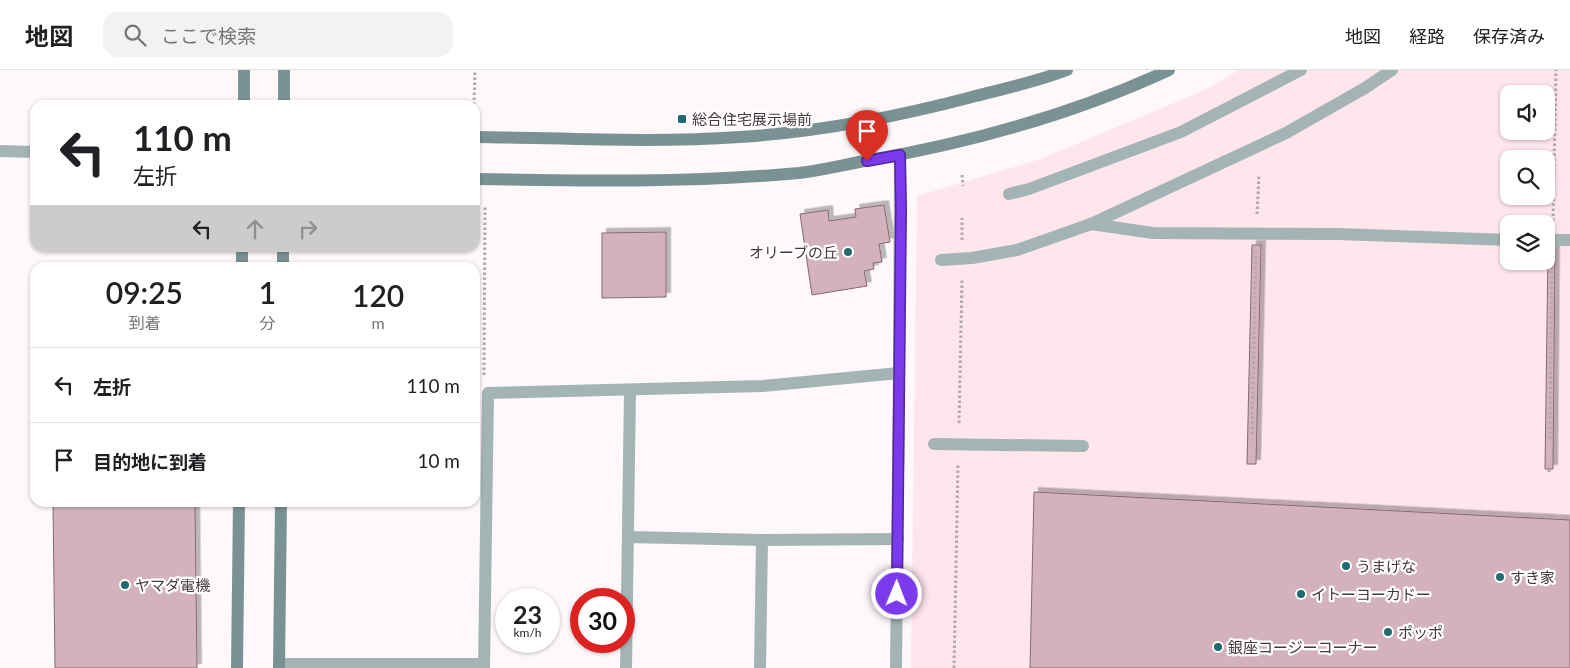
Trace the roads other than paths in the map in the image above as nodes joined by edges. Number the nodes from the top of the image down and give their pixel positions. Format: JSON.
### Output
{"nodes":[{"id":1,"x":244,"y":70,"type":"edge"},
{"id":2,"x":284,"y":70,"type":"edge"},
{"id":3,"x":1067,"y":70,"type":"edge"},
{"id":4,"x":1169,"y":70,"type":"edge"},
{"id":5,"x":1301,"y":70,"type":"edge"},
{"id":6,"x":1392,"y":70,"type":"edge"},
{"id":7,"x":244,"y":100,"type":"edge"},
{"id":8,"x":284,"y":100,"type":"edge"},
{"id":9,"x":480,"y":137,"type":"edge"},
{"id":10,"x":0,"y":151,"type":"edge"},
{"id":11,"x":30,"y":152,"type":"edge"},
{"id":12,"x":900,"y":155,"type":"junction"},
{"id":13,"x":480,"y":179,"type":"edge"},
{"id":14,"x":1009,"y":194,"type":"dead end"},
{"id":15,"x":1092,"y":224,"type":"junction"},
{"id":16,"x":1500,"y":240,"type":"edge"},
{"id":17,"x":1555,"y":240,"type":"edge"},
{"id":18,"x":1570,"y":240,"type":"edge"},
{"id":19,"x":941,"y":260,"type":"dead end"},
{"id":20,"x":899,"y":373,"type":"junction"},
{"id":21,"x":630,"y":390,"type":"junction"},
{"id":22,"x":934,"y":444,"type":"dead end"},
{"id":23,"x":1083,"y":446,"type":"dead end"},
{"id":24,"x":239,"y":507,"type":"edge"},
{"id":25,"x":281,"y":507,"type":"edge"},
{"id":26,"x":628,"y":537,"type":"junction"},
{"id":27,"x":898,"y":539,"type":"junction"},
{"id":28,"x":762,"y":540,"type":"junction"},
{"id":29,"x":279,"y":666,"type":"edge"},
{"id":30,"x":484,"y":666,"type":"edge"},
{"id":31,"x":237,"y":668,"type":"edge"},
{"id":32,"x":626,"y":668,"type":"edge"},
{"id":33,"x":760,"y":668,"type":"edge"},
{"id":34,"x":896,"y":668,"type":"edge"}],
"edges":[{"from":1,"to":7,"type":"street"},
{"from":2,"to":8,"type":"street"},
{"from":3,"to":9,"type":"street"},
{"from":4,"to":12,"type":"street"},
{"from":5,"to":14,"type":"street"},
{"from":6,"to":15,"type":"street"},
{"from":10,"to":11,"type":"street"},
{"from":12,"to":13,"type":"street"},
{"from":12,"to":20,"type":"street"},
{"from":15,"to":16,"type":"street"},
{"from":15,"to":19,"type":"street"},
{"from":17,"to":18,"type":"street"},
{"from":20,"to":21,"type":"street"},
{"from":20,"to":27,"type":"street"},
{"from":21,"to":26,"type":"street"},
{"from":21,"to":30,"type":"street"},
{"from":22,"to":23,"type":"street"},
{"from":24,"to":31,"type":"street"},
{"from":25,"to":29,"type":"street"},
{"from":26,"to":28,"type":"street"},
{"from":26,"to":32,"type":"street"},
{"from":27,"to":28,"type":"street"},
{"from":27,"to":34,"type":"street"},
{"from":28,"to":33,"type":"street"},
{"from":29,"to":30,"type":"street"}]}
